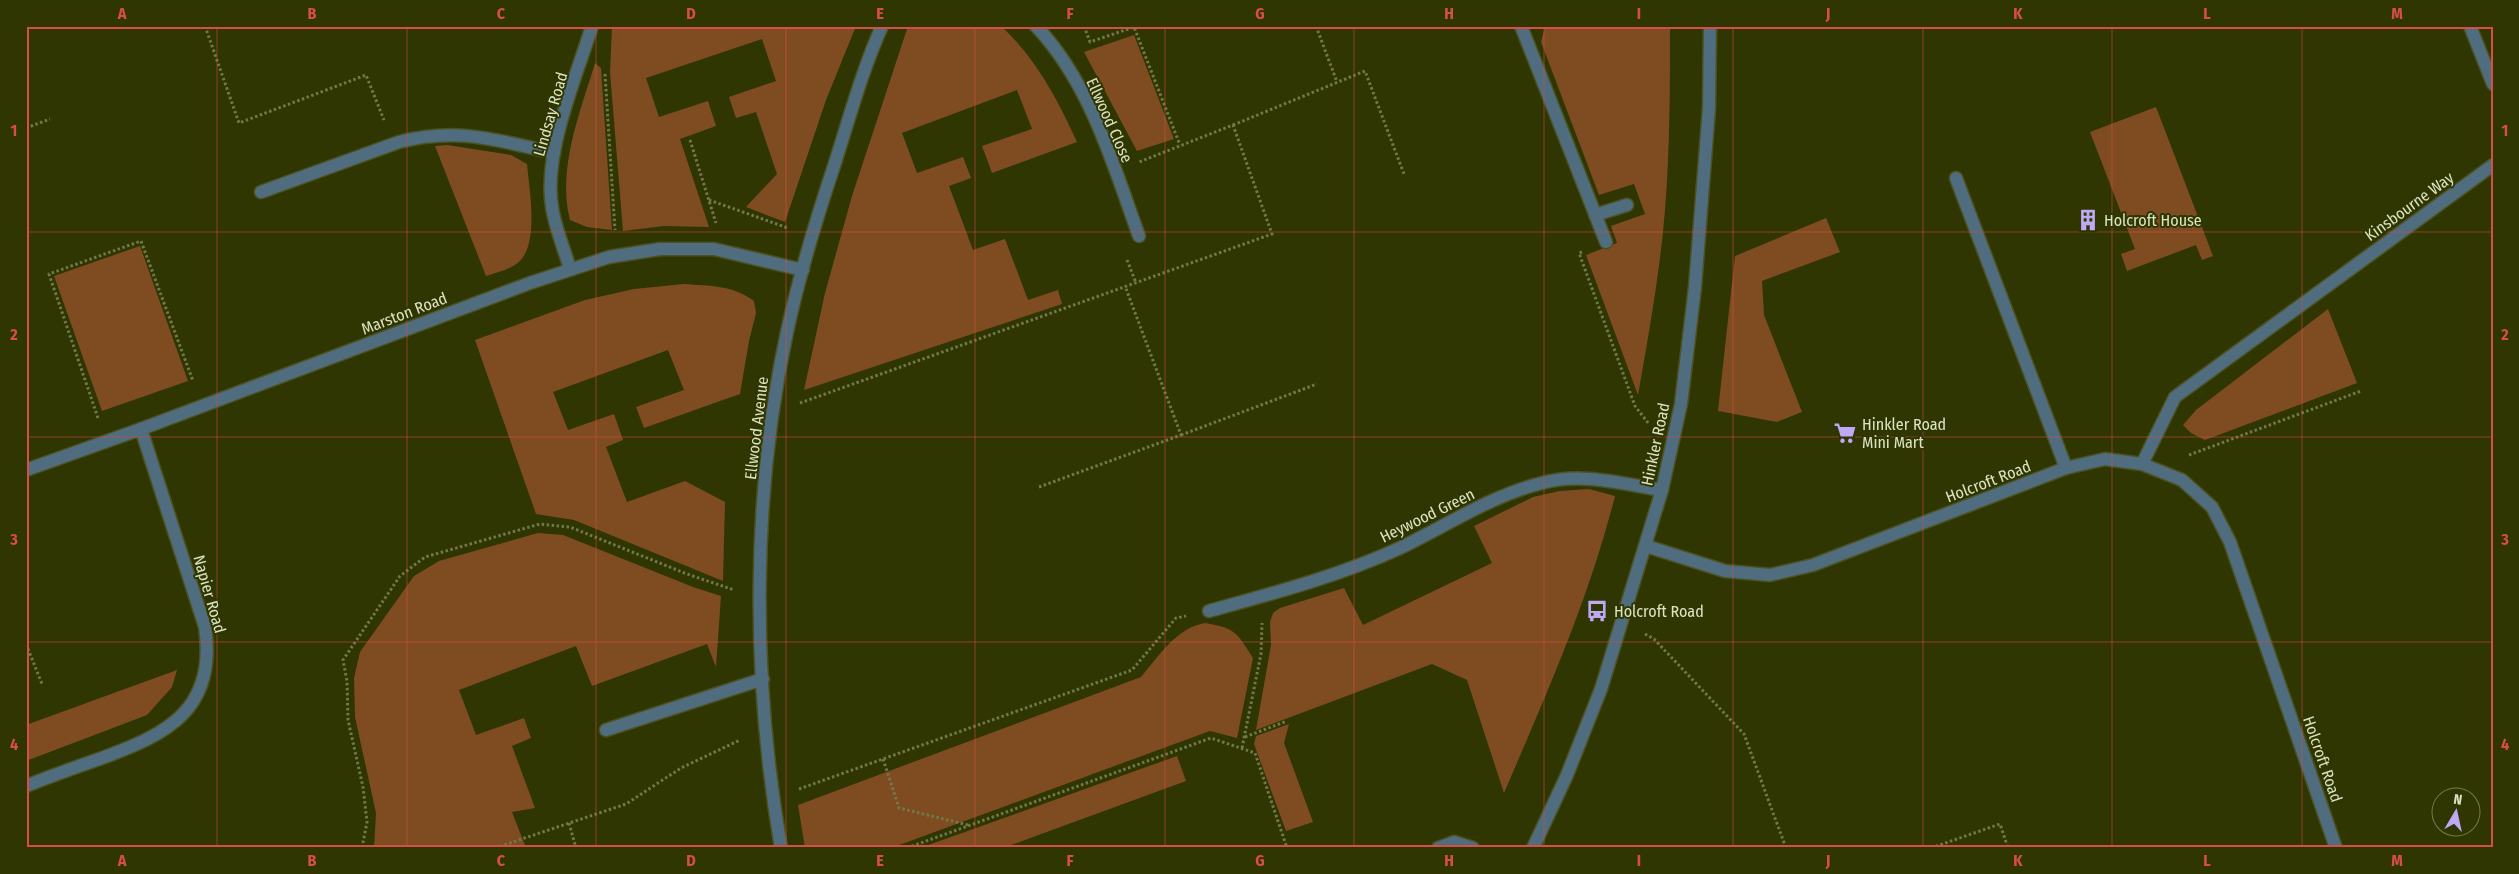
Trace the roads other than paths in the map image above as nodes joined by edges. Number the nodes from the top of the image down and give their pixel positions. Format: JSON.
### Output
{"nodes":[{"id":1,"x":592,"y":26,"type":"edge"},
{"id":2,"x":882,"y":26,"type":"edge"},
{"id":3,"x":1036,"y":26,"type":"edge"},
{"id":4,"x":1521,"y":26,"type":"edge"},
{"id":5,"x":1710,"y":26,"type":"edge"},
{"id":6,"x":2470,"y":26,"type":"edge"},
{"id":7,"x":2493,"y":84,"type":"edge"},
{"id":8,"x":554,"y":153,"type":"junction"},
{"id":9,"x":2493,"y":165,"type":"edge"},
{"id":10,"x":1956,"y":178,"type":"dead end"},
{"id":11,"x":261,"y":192,"type":"dead end"},
{"id":12,"x":1627,"y":205,"type":"dead end"},
{"id":13,"x":1595,"y":216,"type":"junction"},
{"id":14,"x":1139,"y":236,"type":"dead end"},
{"id":15,"x":1606,"y":242,"type":"road end"},
{"id":16,"x":570,"y":269,"type":"junction"},
{"id":17,"x":803,"y":270,"type":"junction"},
{"id":18,"x":141,"y":430,"type":"junction"},
{"id":19,"x":2148,"y":466,"type":"junction"},
{"id":20,"x":2066,"y":468,"type":"junction"},
{"id":21,"x":26,"y":470,"type":"edge"},
{"id":22,"x":1662,"y":490,"type":"junction"},
{"id":23,"x":1646,"y":546,"type":"junction"},
{"id":24,"x":1209,"y":612,"type":"road end"},
{"id":25,"x":763,"y":679,"type":"junction"},
{"id":26,"x":606,"y":730,"type":"dead end"},
{"id":27,"x":26,"y":786,"type":"edge"},
{"id":28,"x":781,"y":848,"type":"edge"},
{"id":29,"x":1438,"y":848,"type":"edge"},
{"id":30,"x":1473,"y":848,"type":"edge"},
{"id":31,"x":1532,"y":848,"type":"edge"},
{"id":32,"x":2336,"y":848,"type":"edge"}],
"edges":[{"from":1,"to":8,"type":"street","name":"Lindsay Road"},
{"from":2,"to":17,"type":"street","name":"Ellwood Avenue"},
{"from":3,"to":14,"type":"street","name":"Ellwood Close"},
{"from":4,"to":13,"type":"street"},
{"from":5,"to":22,"type":"street","name":"Hinkler Road"},
{"from":6,"to":7,"type":"street"},
{"from":8,"to":11,"type":"street"},
{"from":8,"to":16,"type":"street","name":"Lindsay Road"},
{"from":9,"to":19,"type":"street","name":"Kinsbourne Way"},
{"from":10,"to":20,"type":"street"},
{"from":12,"to":13,"type":"street"},
{"from":13,"to":15,"type":"street"},
{"from":16,"to":17,"type":"street","name":"Marston Road"},
{"from":16,"to":18,"type":"street","name":"Marston Road"},
{"from":17,"to":25,"type":"street","name":"Ellwood Avenue"},
{"from":18,"to":21,"type":"street","name":"Marston Road"},
{"from":18,"to":27,"type":"street","name":"Napier Road"},
{"from":19,"to":20,"type":"street","name":"Holcroft Road"},
{"from":19,"to":32,"type":"street","name":"Holcroft Road"},
{"from":20,"to":23,"type":"street","name":"Holcroft Road"},
{"from":22,"to":23,"type":"street","name":"Hinkler Road"},
{"from":22,"to":24,"type":"street","name":"Heywood Green"},
{"from":23,"to":31,"type":"street","name":"Hinkler Road"},
{"from":25,"to":26,"type":"street"},
{"from":25,"to":28,"type":"street","name":"Ellwood Avenue"},
{"from":29,"to":30,"type":"street"}]}
